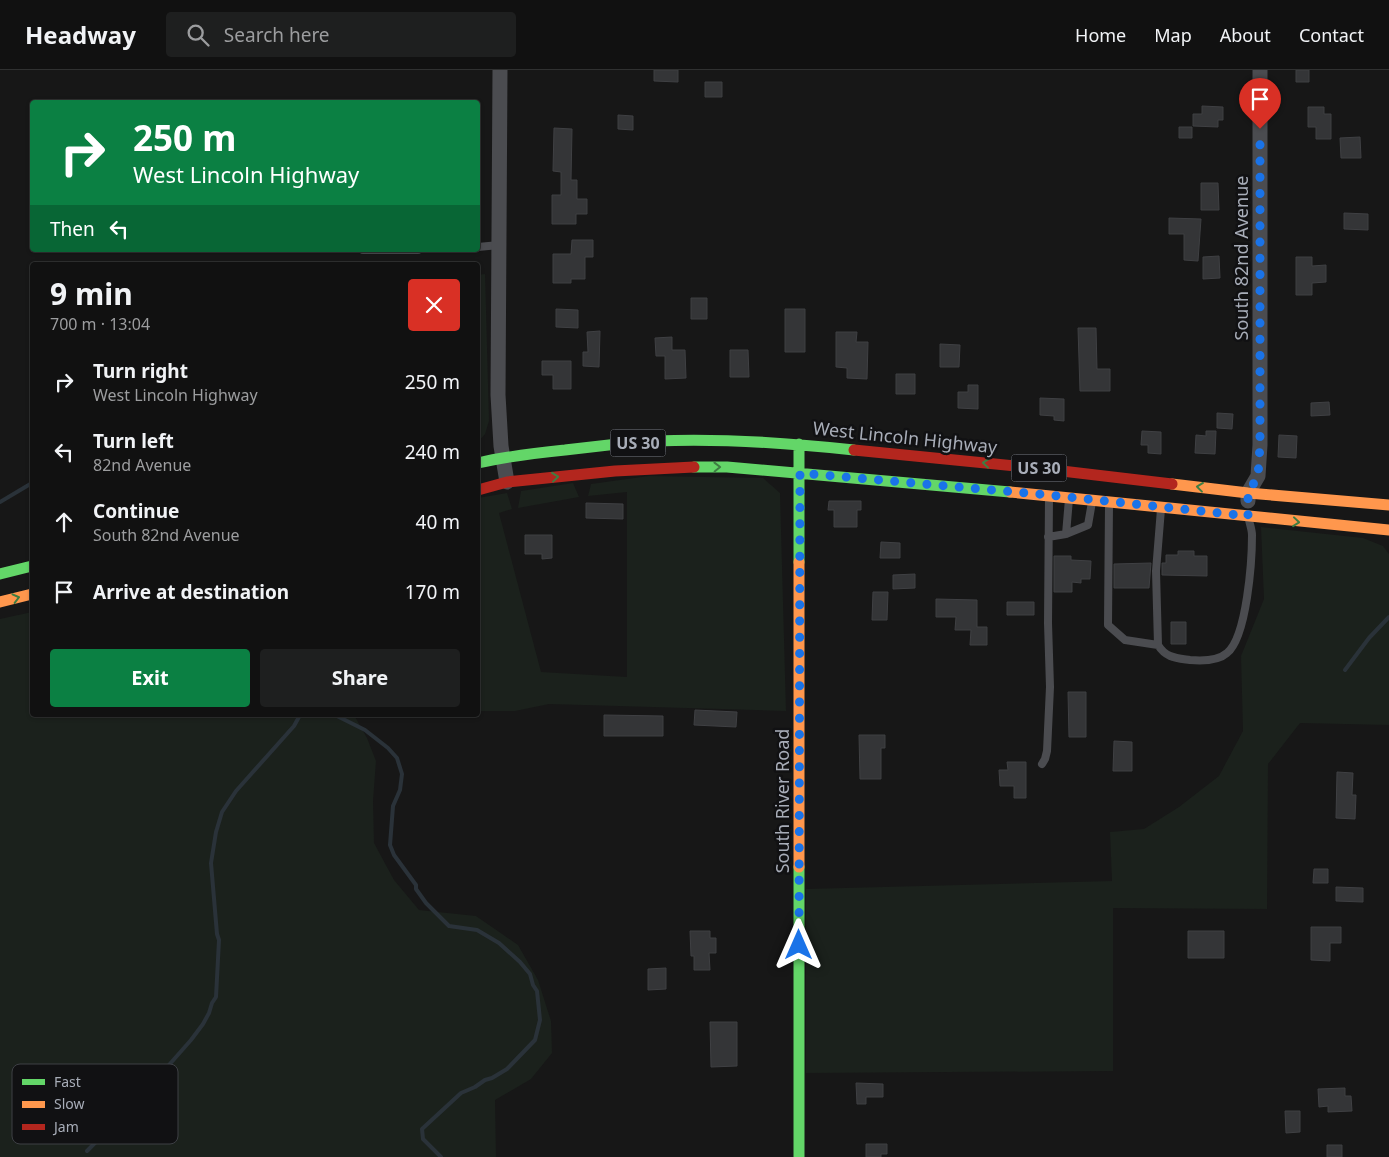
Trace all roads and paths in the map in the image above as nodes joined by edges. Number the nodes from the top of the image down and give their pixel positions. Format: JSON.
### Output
{"nodes":[{"id":1,"x":500,"y":70,"type":"edge"},
{"id":2,"x":1260,"y":70,"type":"edge"},
{"id":3,"x":499,"y":245,"type":"junction"},
{"id":4,"x":480,"y":246,"type":"edge"},
{"id":5,"x":800,"y":444,"type":"junction"},
{"id":6,"x":503,"y":457,"type":"junction"},
{"id":7,"x":480,"y":463,"type":"edge"},
{"id":8,"x":800,"y":473,"type":"junction"},
{"id":9,"x":507,"y":482,"type":"junction"},
{"id":10,"x":480,"y":489,"type":"edge"},
{"id":11,"x":1248,"y":493,"type":"junction"},
{"id":12,"x":1049,"y":495,"type":"junction"},
{"id":13,"x":1069,"y":498,"type":"junction"},
{"id":14,"x":1092,"y":500,"type":"junction"},
{"id":15,"x":1109,"y":502,"type":"junction"},
{"id":16,"x":1389,"y":505,"type":"edge"},
{"id":17,"x":1161,"y":507,"type":"junction"},
{"id":18,"x":1248,"y":516,"type":"junction"},
{"id":19,"x":1389,"y":530,"type":"edge"},
{"id":20,"x":1066,"y":534,"type":"junction"},
{"id":21,"x":1048,"y":537,"type":"junction"},
{"id":22,"x":30,"y":566,"type":"edge"},
{"id":23,"x":0,"y":574,"type":"edge"},
{"id":24,"x":30,"y":594,"type":"edge"},
{"id":25,"x":0,"y":602,"type":"edge"},
{"id":26,"x":1158,"y":645,"type":"junction"},
{"id":27,"x":1042,"y":764,"type":"dead end"},
{"id":28,"x":799,"y":1157,"type":"edge"}],
"edges":[{"from":1,"to":3,"type":"street"},
{"from":2,"to":11,"type":"street","name":"South 82nd Avenue"},
{"from":3,"to":4,"type":"lane"},
{"from":3,"to":6,"type":"street"},
{"from":5,"to":6,"type":"main road","name":"West Lincoln Highway","number":"US 30"},
{"from":5,"to":8,"type":"main road","name":"South River Road"},
{"from":11,"to":5,"type":"main road","name":"West Lincoln Highway","number":"US 30","one_way":true},
{"from":6,"to":7,"type":"main road","name":"West Lincoln Highway","number":"US 30"},
{"from":6,"to":9,"type":"street"},
{"from":9,"to":8,"type":"main road","number":"US 30","one_way":true},
{"from":8,"to":12,"type":"main road","number":"US 30"},
{"from":8,"to":28,"type":"main road","name":"South River Road"},
{"from":9,"to":10,"type":"main road","number":"US 30"},
{"from":11,"to":16,"type":"main road","name":"West Lincoln Highway","number":"US 30"},
{"from":11,"to":18,"type":"street"},
{"from":12,"to":13,"type":"main road","number":"US 30"},
{"from":12,"to":21,"type":"lane"},
{"from":13,"to":14,"type":"main road","number":"US 30"},
{"from":13,"to":20,"type":"lane"},
{"from":14,"to":15,"type":"main road","number":"US 30"},
{"from":14,"to":20,"type":"lane"},
{"from":15,"to":17,"type":"main road","number":"US 30"},
{"from":15,"to":26,"type":"lane"},
{"from":17,"to":18,"type":"main road","number":"US 30"},
{"from":17,"to":26,"type":"lane"},
{"from":18,"to":19,"type":"main road","number":"US 30","one_way":true},
{"from":18,"to":26,"type":"lane"},
{"from":20,"to":21,"type":"lane"},
{"from":21,"to":27,"type":"lane"},
{"from":22,"to":23,"type":"main road"},
{"from":25,"to":24,"type":"main road","one_way":true}]}
